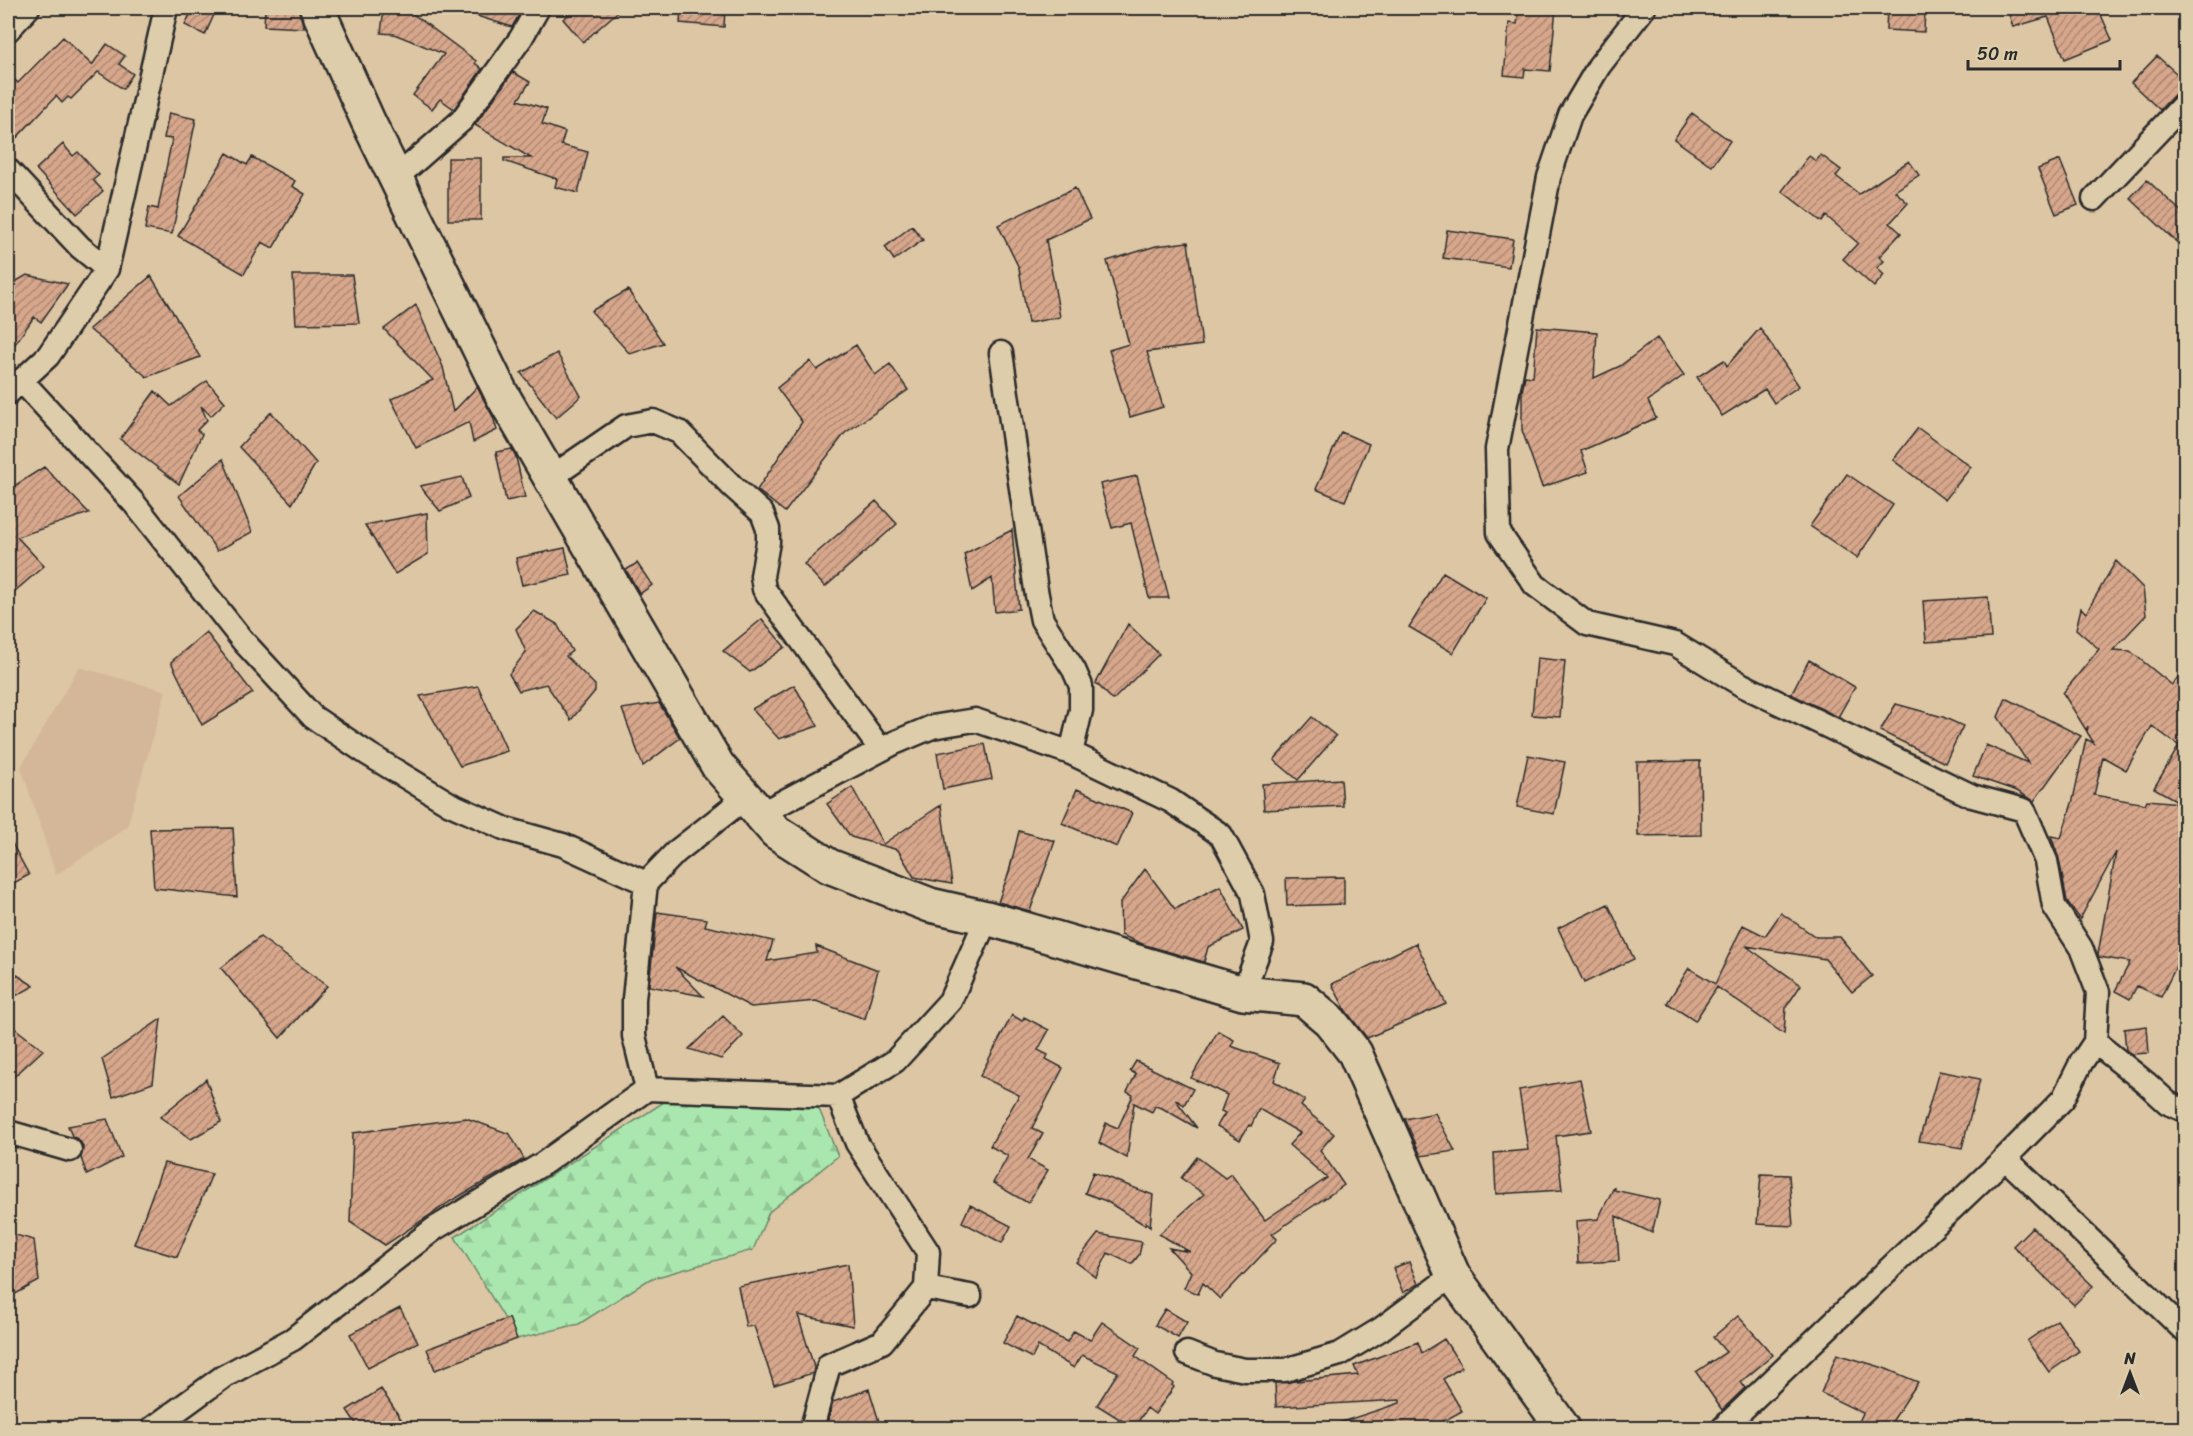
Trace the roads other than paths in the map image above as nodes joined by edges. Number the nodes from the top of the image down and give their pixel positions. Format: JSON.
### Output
{"nodes":[{"id":1,"x":28,"y":8,"type":"edge"},
{"id":2,"x":166,"y":8,"type":"edge"},
{"id":3,"x":317,"y":8,"type":"edge"},
{"id":4,"x":538,"y":8,"type":"edge"},
{"id":5,"x":1644,"y":8,"type":"edge"},
{"id":6,"x":8,"y":30,"type":"edge"},
{"id":7,"x":2186,"y":102,"type":"edge"},
{"id":8,"x":8,"y":170,"type":"edge"},
{"id":9,"x":396,"y":178,"type":"junction"},
{"id":10,"x":2094,"y":199,"type":"dead end"},
{"id":11,"x":107,"y":269,"type":"junction"},
{"id":12,"x":1001,"y":353,"type":"dead end"},
{"id":13,"x":14,"y":387,"type":"edge"},
{"id":14,"x":550,"y":478,"type":"junction"},
{"id":15,"x":881,"y":750,"type":"junction"},
{"id":16,"x":1071,"y":753,"type":"junction"},
{"id":17,"x":753,"y":806,"type":"junction"},
{"id":18,"x":646,"y":883,"type":"junction"},
{"id":19,"x":987,"y":918,"type":"junction"},
{"id":20,"x":1243,"y":993,"type":"junction"},
{"id":21,"x":2095,"y":1042,"type":"junction"},
{"id":22,"x":647,"y":1089,"type":"junction"},
{"id":23,"x":838,"y":1096,"type":"junction"},
{"id":24,"x":2186,"y":1111,"type":"edge"},
{"id":25,"x":8,"y":1132,"type":"edge"},
{"id":26,"x":70,"y":1150,"type":"dead end"},
{"id":27,"x":2005,"y":1158,"type":"junction"},
{"id":28,"x":1453,"y":1275,"type":"junction"},
{"id":29,"x":926,"y":1288,"type":"junction"},
{"id":30,"x":970,"y":1296,"type":"dead end"},
{"id":31,"x":2186,"y":1332,"type":"edge"},
{"id":32,"x":1187,"y":1353,"type":"dead end"},
{"id":33,"x":153,"y":1428,"type":"edge"},
{"id":34,"x":812,"y":1428,"type":"edge"},
{"id":35,"x":1563,"y":1428,"type":"edge"},
{"id":36,"x":1723,"y":1428,"type":"edge"}],
"edges":[{"from":1,"to":6,"type":"street"},
{"from":2,"to":11,"type":"street"},
{"from":3,"to":9,"type":"street"},
{"from":4,"to":9,"type":"street"},
{"from":5,"to":21,"type":"street"},
{"from":7,"to":10,"type":"street"},
{"from":8,"to":11,"type":"street"},
{"from":9,"to":14,"type":"street"},
{"from":11,"to":13,"type":"street"},
{"from":12,"to":16,"type":"street"},
{"from":13,"to":18,"type":"street"},
{"from":14,"to":15,"type":"street"},
{"from":14,"to":17,"type":"street"},
{"from":15,"to":16,"type":"street"},
{"from":15,"to":17,"type":"street"},
{"from":16,"to":20,"type":"street"},
{"from":17,"to":18,"type":"street"},
{"from":17,"to":19,"type":"street"},
{"from":18,"to":22,"type":"street"},
{"from":19,"to":20,"type":"street"},
{"from":19,"to":23,"type":"street"},
{"from":20,"to":28,"type":"street"},
{"from":21,"to":24,"type":"street"},
{"from":21,"to":27,"type":"street"},
{"from":22,"to":23,"type":"street"},
{"from":22,"to":33,"type":"street"},
{"from":23,"to":29,"type":"street"},
{"from":25,"to":26,"type":"street"},
{"from":27,"to":31,"type":"street"},
{"from":27,"to":36,"type":"street"},
{"from":28,"to":32,"type":"street"},
{"from":28,"to":35,"type":"street"},
{"from":29,"to":30,"type":"street"},
{"from":29,"to":34,"type":"street"}]}
